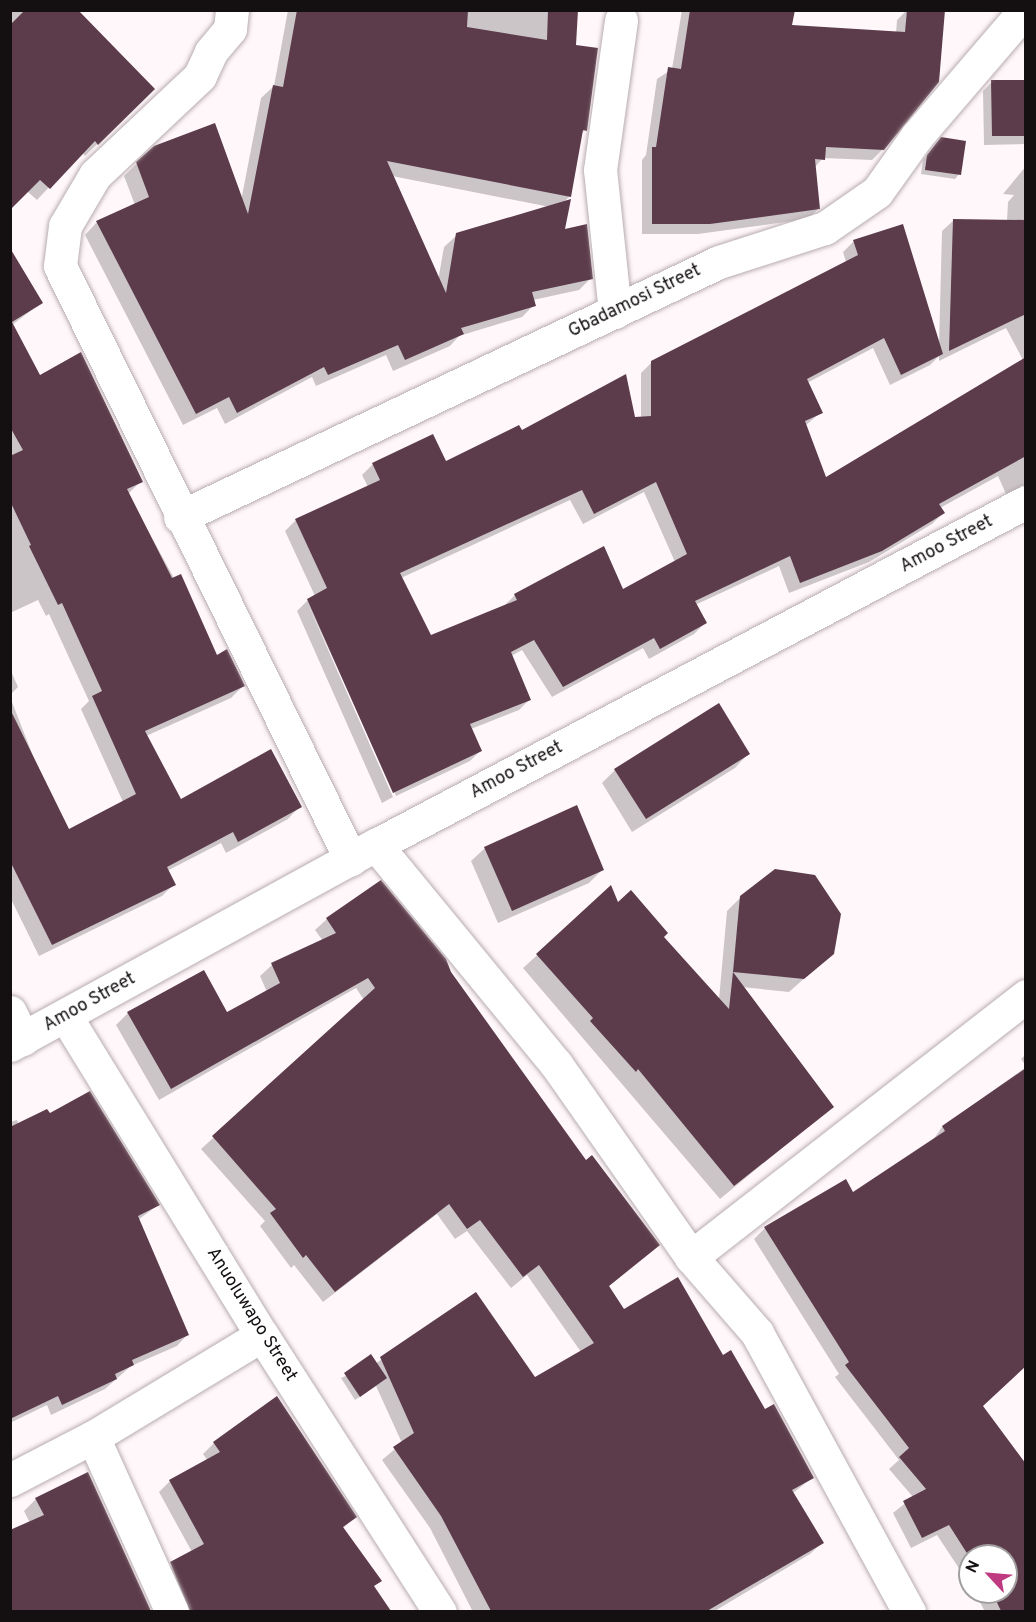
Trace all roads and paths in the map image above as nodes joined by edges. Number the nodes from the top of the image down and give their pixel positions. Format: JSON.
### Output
{"nodes":[{"id":1,"x":232,"y":10,"type":"edge"},
{"id":2,"x":1024,"y":18,"type":"edge"},
{"id":3,"x":621,"y":20,"type":"dead end"},
{"id":4,"x":615,"y":312,"type":"junction"},
{"id":5,"x":1021,"y":514,"type":"edge"},
{"id":6,"x":180,"y":517,"type":"junction"},
{"id":7,"x":363,"y":852,"type":"junction"},
{"id":8,"x":1026,"y":996,"type":"edge"},
{"id":9,"x":66,"y":1017,"type":"junction"},
{"id":10,"x":15,"y":1032,"type":"edge"},
{"id":11,"x":691,"y":1257,"type":"junction"},
{"id":12,"x":262,"y":1335,"type":"junction"},
{"id":13,"x":93,"y":1437,"type":"junction"},
{"id":14,"x":10,"y":1480,"type":"edge"},
{"id":15,"x":172,"y":1611,"type":"edge"},
{"id":16,"x":440,"y":1611,"type":"edge"},
{"id":17,"x":909,"y":1611,"type":"edge"}],
"edges":[{"from":1,"to":6,"type":"street"},
{"from":2,"to":4,"type":"street","name":"Gbadamosi Street"},
{"from":3,"to":4,"type":"street"},
{"from":4,"to":6,"type":"street","name":"Gbadamosi Street"},
{"from":5,"to":7,"type":"street","name":"Amoo Street"},
{"from":6,"to":7,"type":"street"},
{"from":7,"to":9,"type":"street","name":"Amoo Street"},
{"from":7,"to":11,"type":"street"},
{"from":8,"to":11,"type":"street"},
{"from":9,"to":10,"type":"street","name":"Amoo Street"},
{"from":9,"to":12,"type":"street","name":"Anuoluwapo Street"},
{"from":11,"to":17,"type":"street"},
{"from":12,"to":13,"type":"street"},
{"from":12,"to":16,"type":"street","name":"Anuoluwapo Street"},
{"from":13,"to":14,"type":"street"},
{"from":13,"to":15,"type":"street"}]}
